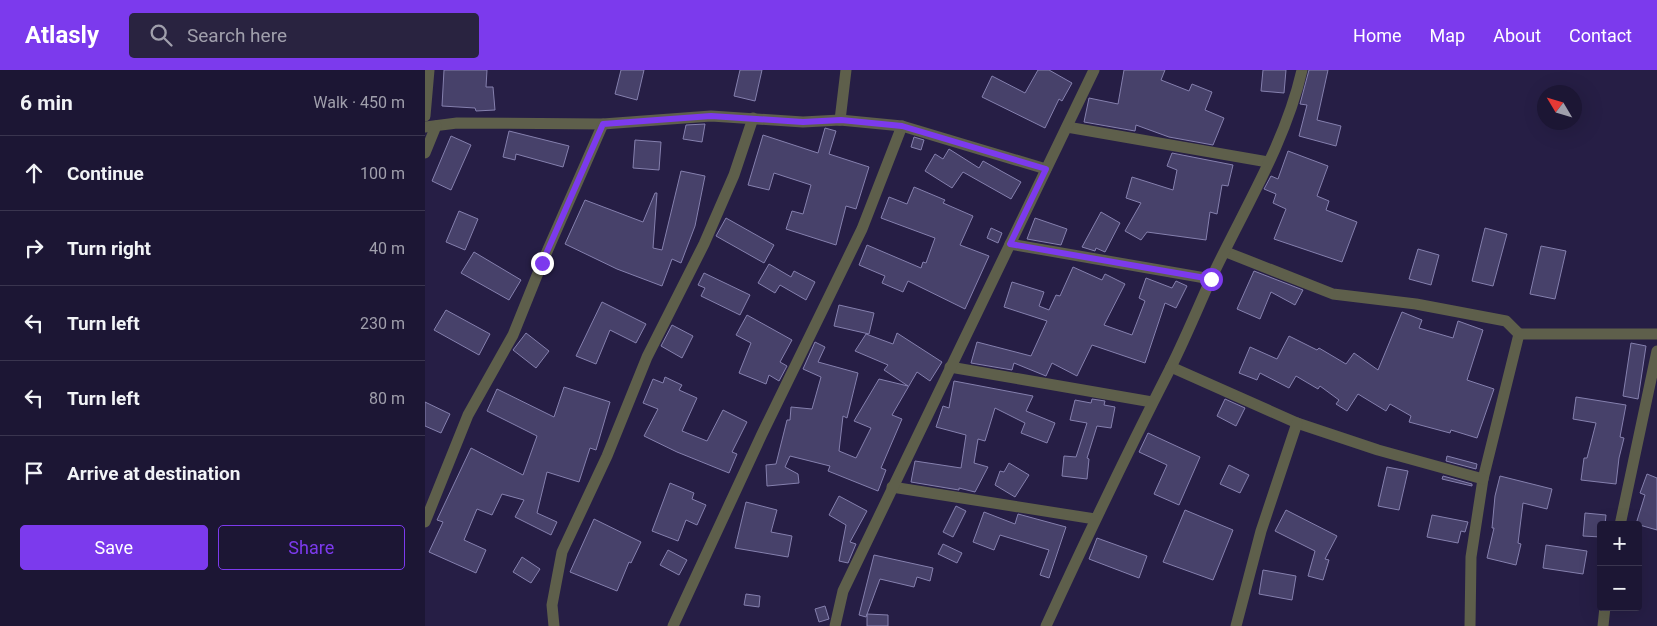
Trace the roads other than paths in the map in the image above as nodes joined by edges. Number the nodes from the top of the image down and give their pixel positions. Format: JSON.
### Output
{"nodes":[{"id":1,"x":429,"y":70,"type":"edge"},
{"id":2,"x":846,"y":70,"type":"edge"},
{"id":3,"x":1093,"y":70,"type":"edge"},
{"id":4,"x":1303,"y":70,"type":"edge"},
{"id":5,"x":425,"y":116,"type":"edge"},
{"id":6,"x":753,"y":118,"type":"junction"},
{"id":7,"x":841,"y":120,"type":"junction"},
{"id":8,"x":603,"y":124,"type":"junction"},
{"id":9,"x":902,"y":126,"type":"junction"},
{"id":10,"x":430,"y":127,"type":"edge"},
{"id":11,"x":1067,"y":127,"type":"junction"},
{"id":12,"x":425,"y":153,"type":"edge"},
{"id":13,"x":1268,"y":162,"type":"junction"},
{"id":14,"x":1046,"y":169,"type":"junction"},
{"id":15,"x":1010,"y":244,"type":"junction"},
{"id":16,"x":1226,"y":252,"type":"junction"},
{"id":17,"x":1211,"y":279,"type":"junction"},
{"id":18,"x":1519,"y":334,"type":"junction"},
{"id":19,"x":1657,"y":334,"type":"edge"},
{"id":20,"x":1657,"y":351,"type":"edge"},
{"id":21,"x":950,"y":367,"type":"junction"},
{"id":22,"x":1171,"y":367,"type":"junction"},
{"id":23,"x":1152,"y":402,"type":"junction"},
{"id":24,"x":1297,"y":423,"type":"junction"},
{"id":25,"x":1483,"y":479,"type":"junction"},
{"id":26,"x":892,"y":487,"type":"junction"},
{"id":27,"x":1095,"y":519,"type":"junction"},
{"id":28,"x":1621,"y":521,"type":"edge"},
{"id":29,"x":425,"y":522,"type":"edge"},
{"id":30,"x":1605,"y":611,"type":"edge"},
{"id":31,"x":554,"y":626,"type":"edge"},
{"id":32,"x":673,"y":626,"type":"edge"},
{"id":33,"x":835,"y":626,"type":"edge"},
{"id":34,"x":1046,"y":626,"type":"edge"},
{"id":35,"x":1235,"y":626,"type":"edge"},
{"id":36,"x":1470,"y":626,"type":"edge"},
{"id":37,"x":1603,"y":626,"type":"edge"}],
"edges":[{"from":1,"to":5,"type":"street"},
{"from":2,"to":7,"type":"street"},
{"from":3,"to":11,"type":"street"},
{"from":4,"to":13,"type":"street"},
{"from":6,"to":7,"type":"street"},
{"from":6,"to":8,"type":"street"},
{"from":6,"to":31,"type":"street"},
{"from":7,"to":9,"type":"street"},
{"from":8,"to":10,"type":"street"},
{"from":8,"to":29,"type":"street"},
{"from":9,"to":14,"type":"street"},
{"from":9,"to":32,"type":"street"},
{"from":10,"to":12,"type":"street"},
{"from":11,"to":13,"type":"street"},
{"from":11,"to":14,"type":"street"},
{"from":13,"to":16,"type":"street"},
{"from":14,"to":15,"type":"street"},
{"from":15,"to":17,"type":"street"},
{"from":15,"to":21,"type":"street"},
{"from":16,"to":17,"type":"street"},
{"from":16,"to":18,"type":"street"},
{"from":17,"to":22,"type":"street"},
{"from":18,"to":19,"type":"street"},
{"from":18,"to":25,"type":"street"},
{"from":20,"to":28,"type":"street"},
{"from":21,"to":23,"type":"street"},
{"from":21,"to":26,"type":"street"},
{"from":22,"to":23,"type":"street"},
{"from":22,"to":24,"type":"street"},
{"from":23,"to":27,"type":"street"},
{"from":24,"to":25,"type":"street"},
{"from":24,"to":35,"type":"street"},
{"from":25,"to":36,"type":"street"},
{"from":26,"to":27,"type":"street"},
{"from":26,"to":33,"type":"street"},
{"from":27,"to":34,"type":"street"},
{"from":30,"to":37,"type":"street"}]}
